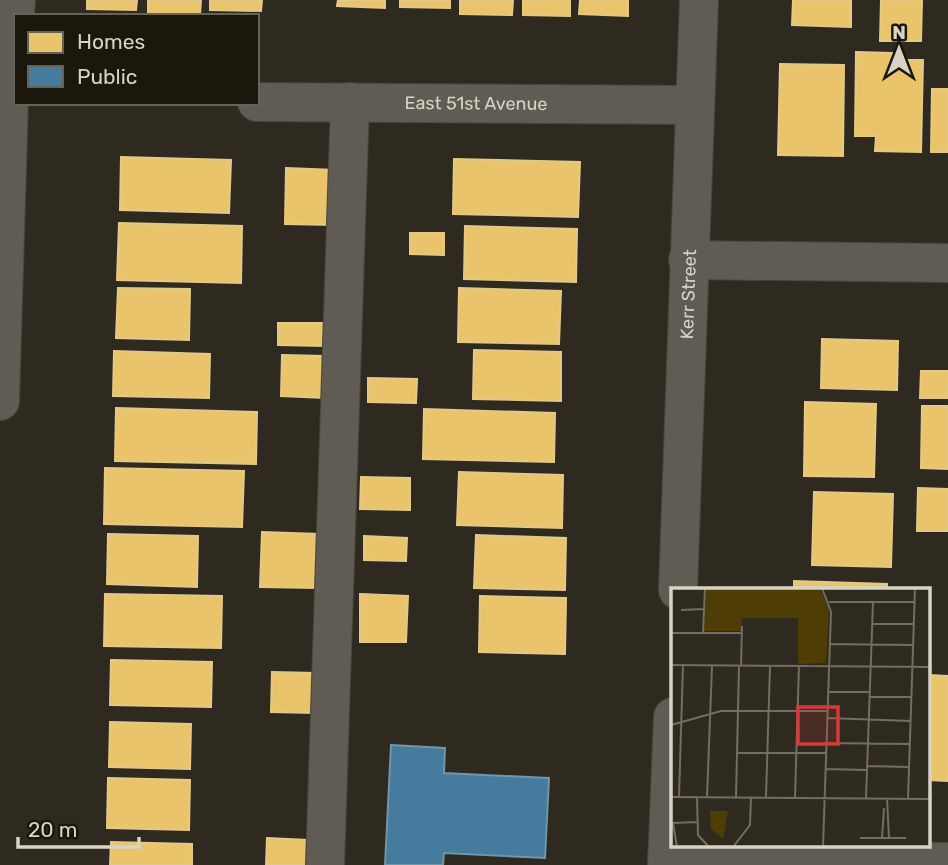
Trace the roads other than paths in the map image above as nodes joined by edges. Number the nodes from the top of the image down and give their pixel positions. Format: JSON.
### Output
{"nodes":[{"id":1,"x":699,"y":0,"type":"edge"},
{"id":2,"x":14,"y":25,"type":"edge"},
{"id":3,"x":8,"y":99,"type":"edge"},
{"id":4,"x":259,"y":102,"type":"edge"},
{"id":5,"x":350,"y":102,"type":"junction"},
{"id":6,"x":694,"y":105,"type":"junction"},
{"id":7,"x":688,"y":260,"type":"junction"},
{"id":8,"x":948,"y":263,"type":"edge"},
{"id":9,"x":0,"y":401,"type":"edge"},
{"id":10,"x":678,"y":588,"type":"edge"},
{"id":11,"x":671,"y":765,"type":"edge"},
{"id":12,"x":667,"y":861,"type":"edge"},
{"id":13,"x":948,"y":862,"type":"edge"},
{"id":14,"x":325,"y":865,"type":"edge"}],
"edges":[{"from":1,"to":6,"type":"street","name":"Kerr Street"},
{"from":2,"to":3,"type":"street"},
{"from":3,"to":9,"type":"street"},
{"from":4,"to":5,"type":"street","name":"East 51st Avenue"},
{"from":5,"to":6,"type":"street","name":"East 51st Avenue"},
{"from":5,"to":14,"type":"street"},
{"from":6,"to":7,"type":"street","name":"Kerr Street"},
{"from":7,"to":8,"type":"street"},
{"from":7,"to":10,"type":"street","name":"Kerr Street"},
{"from":11,"to":12,"type":"street"},
{"from":12,"to":13,"type":"street"}]}
